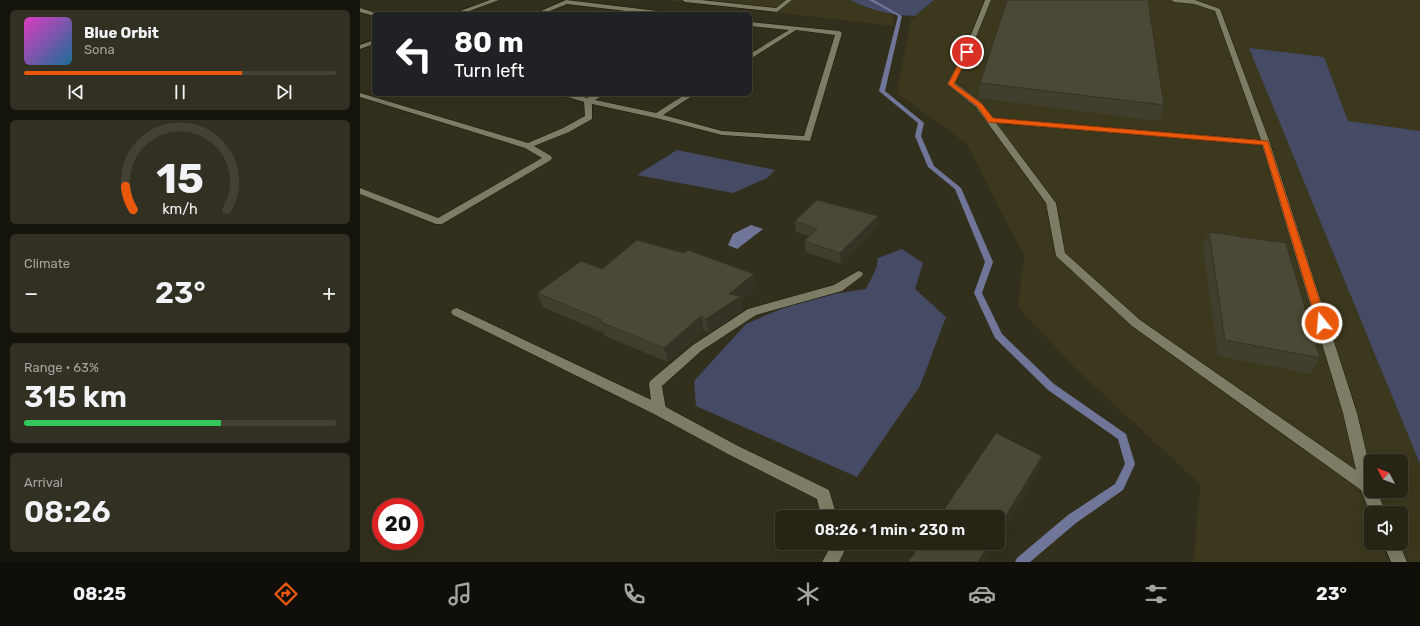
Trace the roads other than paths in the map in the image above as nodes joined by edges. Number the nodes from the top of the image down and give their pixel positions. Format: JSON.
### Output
{"nodes":[{"id":1,"x":496,"y":0,"type":"edge"},
{"id":2,"x":685,"y":0,"type":"edge"},
{"id":3,"x":789,"y":0,"type":"edge"},
{"id":4,"x":988,"y":0,"type":"edge"},
{"id":5,"x":1174,"y":0,"type":"edge"},
{"id":6,"x":710,"y":2,"type":"edge"},
{"id":7,"x":624,"y":9,"type":"junction"},
{"id":8,"x":360,"y":10,"type":"edge"},
{"id":9,"x":461,"y":12,"type":"edge"},
{"id":10,"x":542,"y":12,"type":"edge"},
{"id":11,"x":616,"y":12,"type":"edge"},
{"id":12,"x":649,"y":12,"type":"edge"},
{"id":13,"x":372,"y":13,"type":"edge"},
{"id":14,"x":752,"y":24,"type":"edge"},
{"id":15,"x":793,"y":30,"type":"junction"},
{"id":16,"x":372,"y":43,"type":"edge"},
{"id":17,"x":360,"y":47,"type":"edge"},
{"id":18,"x":752,"y":56,"type":"edge"},
{"id":19,"x":360,"y":95,"type":"edge"},
{"id":20,"x":569,"y":96,"type":"edge"},
{"id":21,"x":597,"y":96,"type":"edge"},
{"id":22,"x":688,"y":96,"type":"edge"},
{"id":23,"x":588,"y":101,"type":"junction"},
{"id":24,"x":657,"y":116,"type":"junction"},
{"id":25,"x":990,"y":120,"type":"junction"},
{"id":26,"x":1266,"y":143,"type":"junction"},
{"id":27,"x":528,"y":146,"type":"junction"},
{"id":28,"x":360,"y":191,"type":"edge"},
{"id":29,"x":858,"y":274,"type":"dead end"},
{"id":30,"x":457,"y":312,"type":"dead end"},
{"id":31,"x":659,"y":410,"type":"junction"},
{"id":32,"x":1364,"y":473,"type":"edge"},
{"id":33,"x":1364,"y":484,"type":"edge"},
{"id":34,"x":827,"y":510,"type":"edge"},
{"id":35,"x":836,"y":550,"type":"edge"},
{"id":36,"x":1394,"y":550,"type":"edge"},
{"id":37,"x":830,"y":562,"type":"edge"},
{"id":38,"x":1399,"y":562,"type":"edge"}],
"edges":[{"from":1,"to":9,"type":"street"},
{"from":2,"to":6,"type":"street"},
{"from":3,"to":6,"type":"street"},
{"from":4,"to":25,"type":"street"},
{"from":5,"to":26,"type":"street"},
{"from":7,"to":10,"type":"street"},
{"from":7,"to":11,"type":"street"},
{"from":7,"to":12,"type":"street"},
{"from":8,"to":13,"type":"street"},
{"from":14,"to":15,"type":"street"},
{"from":15,"to":18,"type":"street"},
{"from":15,"to":24,"type":"street"},
{"from":16,"to":17,"type":"street"},
{"from":19,"to":27,"type":"street"},
{"from":20,"to":23,"type":"street"},
{"from":21,"to":23,"type":"street"},
{"from":22,"to":24,"type":"street"},
{"from":23,"to":24,"type":"street"},
{"from":23,"to":27,"type":"street"},
{"from":25,"to":26,"type":"street"},
{"from":25,"to":33,"type":"street"},
{"from":26,"to":32,"type":"street"},
{"from":27,"to":28,"type":"street"},
{"from":29,"to":31,"type":"street"},
{"from":30,"to":31,"type":"street"},
{"from":31,"to":34,"type":"street"},
{"from":35,"to":37,"type":"street"},
{"from":36,"to":38,"type":"street"}]}
